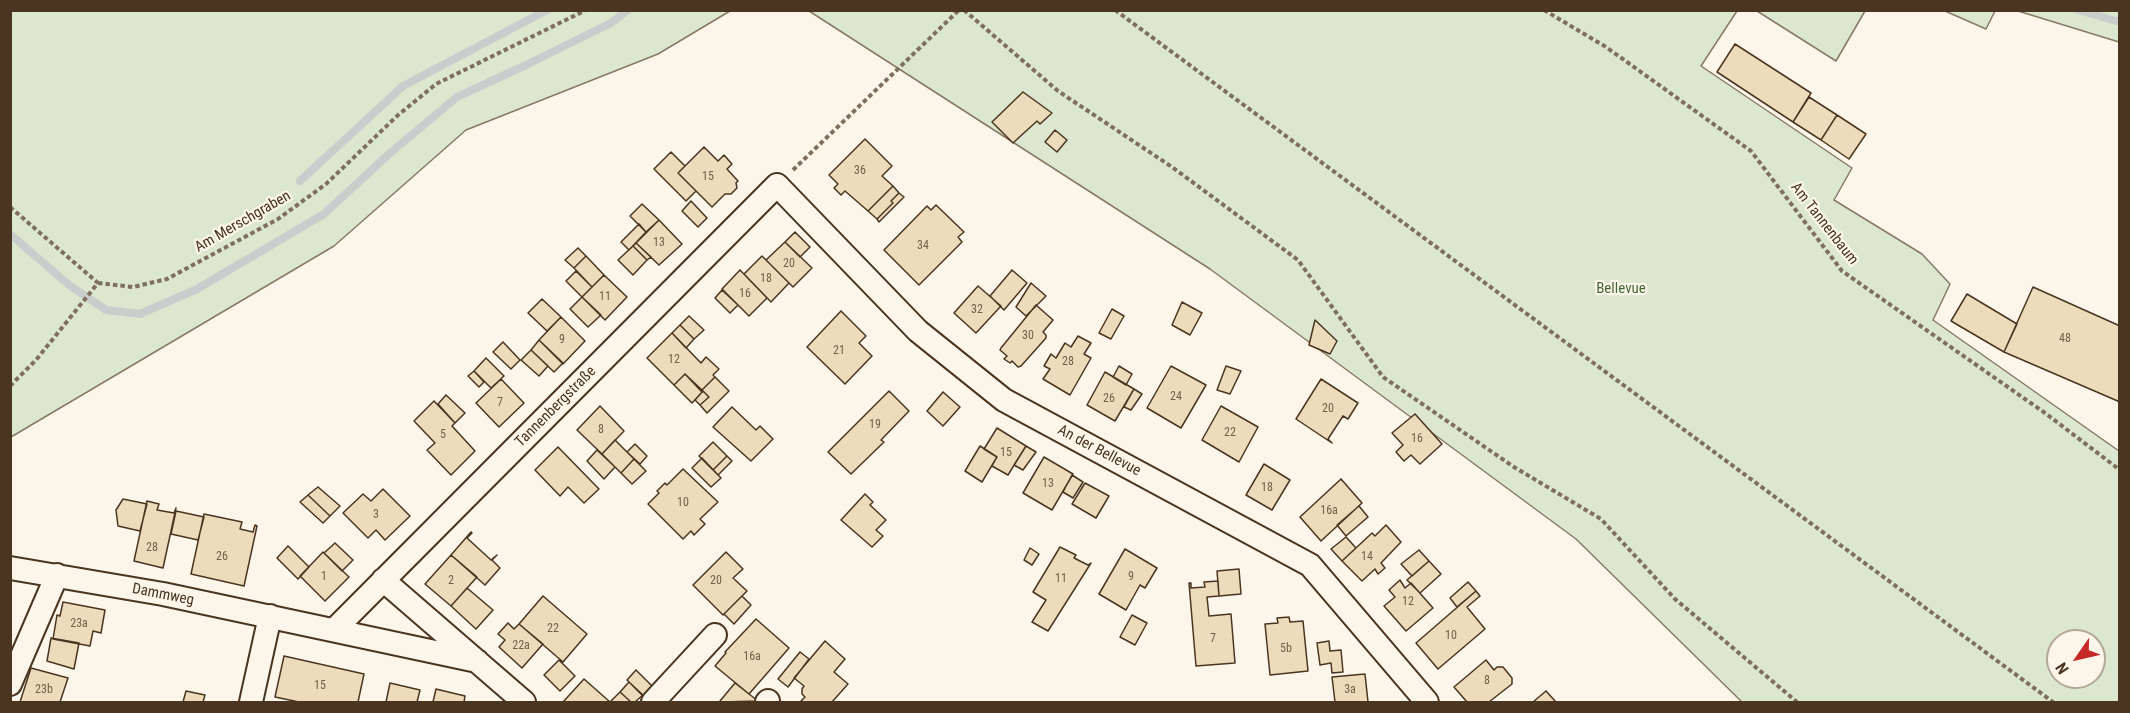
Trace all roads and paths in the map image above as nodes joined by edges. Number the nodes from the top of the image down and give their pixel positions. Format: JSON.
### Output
{"nodes":[{"id":1,"x":586,"y":10,"type":"edge"},
{"id":2,"x":959,"y":10,"type":"edge"},
{"id":3,"x":964,"y":10,"type":"edge"},
{"id":4,"x":1115,"y":10,"type":"edge"},
{"id":5,"x":1544,"y":10,"type":"edge"},
{"id":6,"x":777,"y":185,"type":"junction"},
{"id":7,"x":10,"y":207,"type":"edge"},
{"id":8,"x":98,"y":284,"type":"junction"},
{"id":9,"x":10,"y":386,"type":"edge"},
{"id":10,"x":2120,"y":470,"type":"edge"},
{"id":11,"x":10,"y":568,"type":"edge"},
{"id":12,"x":57,"y":575,"type":"junction"},
{"id":13,"x":383,"y":580,"type":"junction"},
{"id":14,"x":270,"y":616,"type":"junction"},
{"id":15,"x":334,"y":630,"type":"junction"},
{"id":16,"x":715,"y":635,"type":"dead end"},
{"id":17,"x":477,"y":661,"type":"junction"},
{"id":18,"x":10,"y":684,"type":"edge"},
{"id":19,"x":250,"y":702,"type":"edge"},
{"id":20,"x":524,"y":702,"type":"edge"},
{"id":21,"x":653,"y":702,"type":"edge"},
{"id":22,"x":1426,"y":702,"type":"edge"},
{"id":23,"x":1797,"y":702,"type":"edge"},
{"id":24,"x":2053,"y":702,"type":"edge"}],
"edges":[{"from":1,"to":8,"type":"path","name":"Am Merschgraben"},
{"from":2,"to":6,"type":"path"},
{"from":3,"to":23,"type":"path"},
{"from":4,"to":24,"type":"path"},
{"from":5,"to":10,"type":"path","name":"Am Tannenbaum"},
{"from":6,"to":13,"type":"street","name":"Tannenbergstraße"},
{"from":6,"to":22,"type":"street","name":"An der Bellevue"},
{"from":7,"to":8,"type":"path"},
{"from":8,"to":9,"type":"path"},
{"from":11,"to":12,"type":"street","name":"Dammweg"},
{"from":12,"to":14,"type":"street","name":"Dammweg"},
{"from":12,"to":18,"type":"street"},
{"from":13,"to":15,"type":"street","name":"Tannenbergstraße"},
{"from":13,"to":17,"type":"street","name":"Dammweg"},
{"from":14,"to":15,"type":"street","name":"Dammweg"},
{"from":14,"to":19,"type":"street"},
{"from":15,"to":17,"type":"street","name":"Dammweg"},
{"from":16,"to":21,"type":"street"},
{"from":17,"to":20,"type":"street","name":"Dammweg"}]}
